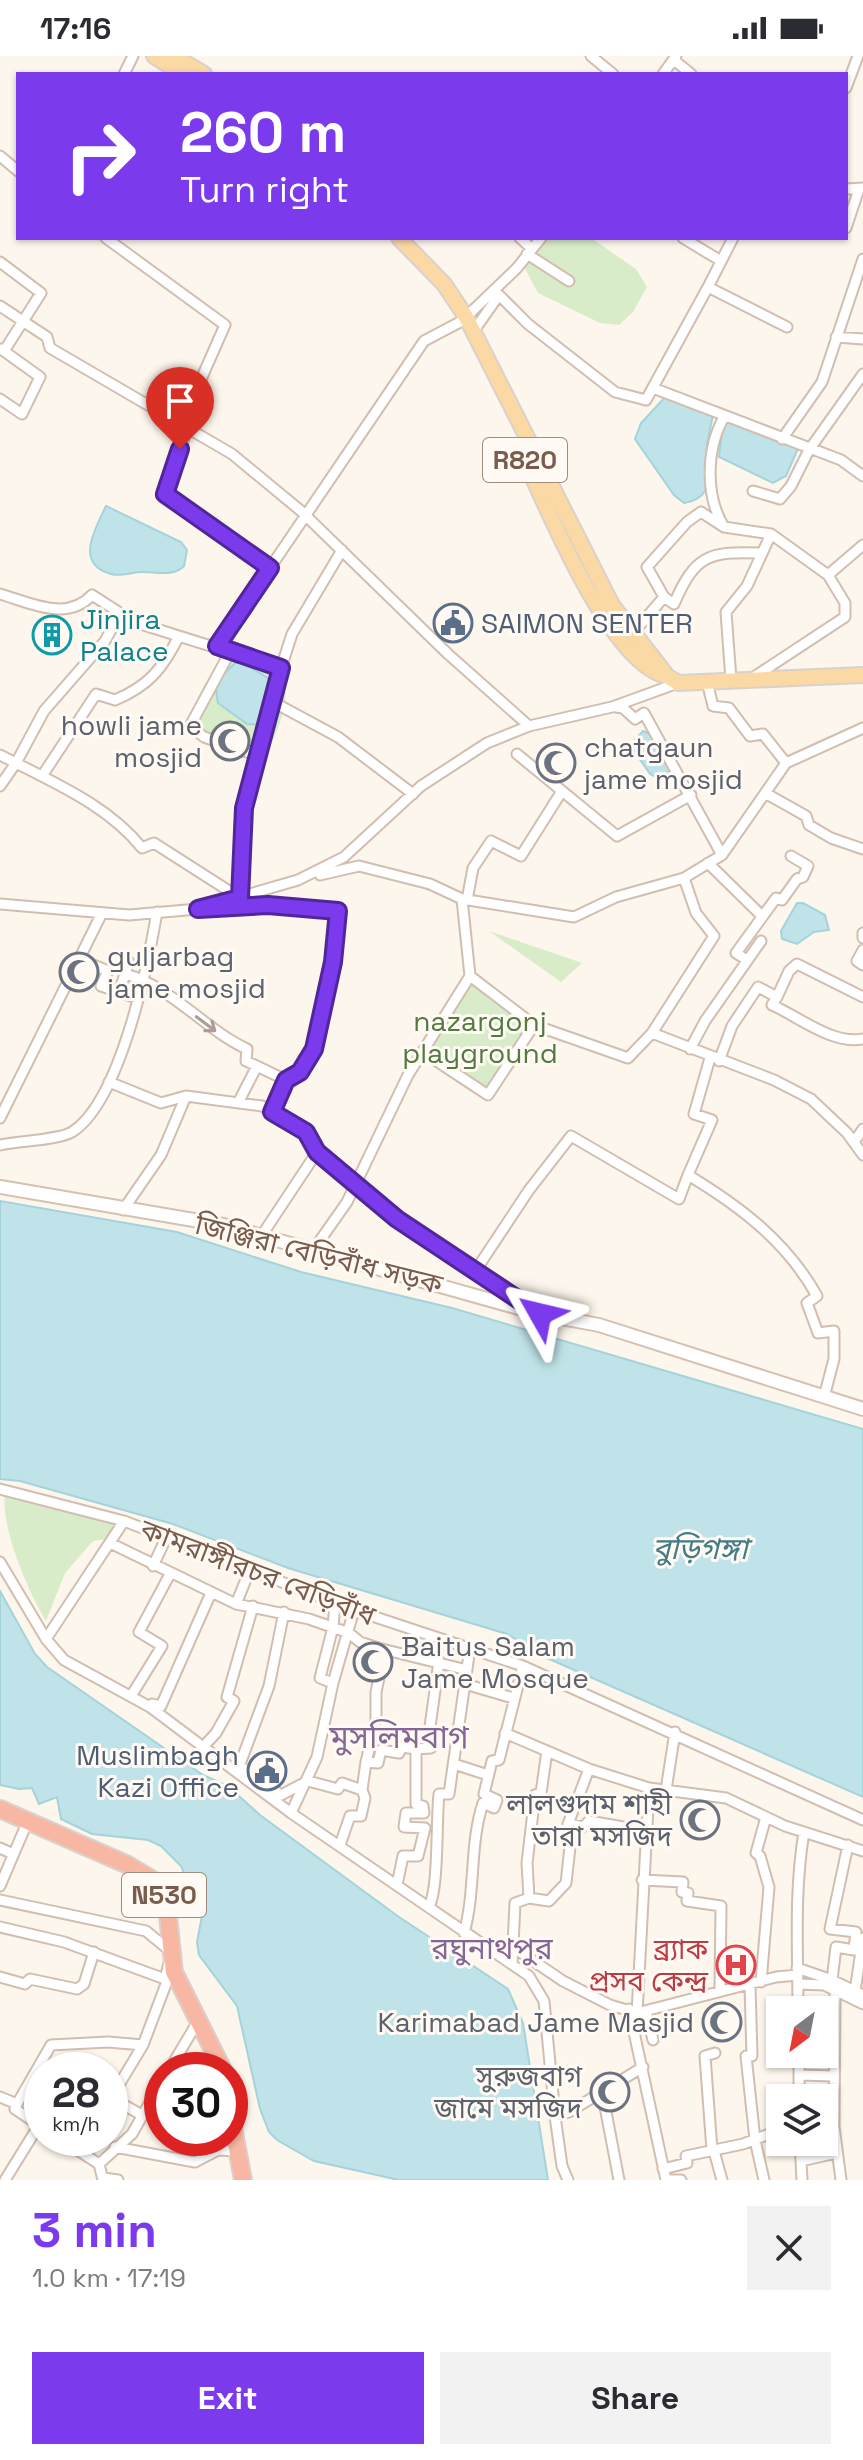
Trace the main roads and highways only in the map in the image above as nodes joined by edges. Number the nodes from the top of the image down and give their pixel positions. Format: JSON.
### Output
{"nodes":[{"id":1,"x":154,"y":56,"type":"edge"},
{"id":2,"x":174,"y":56,"type":"edge"},
{"id":3,"x":180,"y":72,"type":"edge"},
{"id":4,"x":201,"y":72,"type":"edge"},
{"id":5,"x":389,"y":240,"type":"edge"},
{"id":6,"x":401,"y":240,"type":"edge"},
{"id":7,"x":463,"y":320,"type":"junction"},
{"id":8,"x":488,"y":370,"type":"junction"},
{"id":9,"x":862,"y":674,"type":"edge"},
{"id":10,"x":672,"y":679,"type":"junction"},
{"id":11,"x":0,"y":1809,"type":"edge"},
{"id":12,"x":213,"y":2052,"type":"edge"},
{"id":13,"x":238,"y":2156,"type":"edge"},
{"id":14,"x":243,"y":2180,"type":"edge"}],
"edges":[{"from":1,"to":3,"type":"main road"},
{"from":2,"to":4,"type":"main road"},
{"from":5,"to":7,"type":"main road","number":"R820"},
{"from":6,"to":7,"type":"main road","number":"R820"},
{"from":7,"to":8,"type":"main road","number":"R820"},
{"from":7,"to":8,"type":"main road","number":"R820"},
{"from":8,"to":10,"type":"main road","number":"R820"},
{"from":8,"to":10,"type":"main road","number":"R820"},
{"from":9,"to":10,"type":"main road"},
{"from":11,"to":12,"type":"highway","number":"N530"},
{"from":13,"to":14,"type":"highway"}]}
